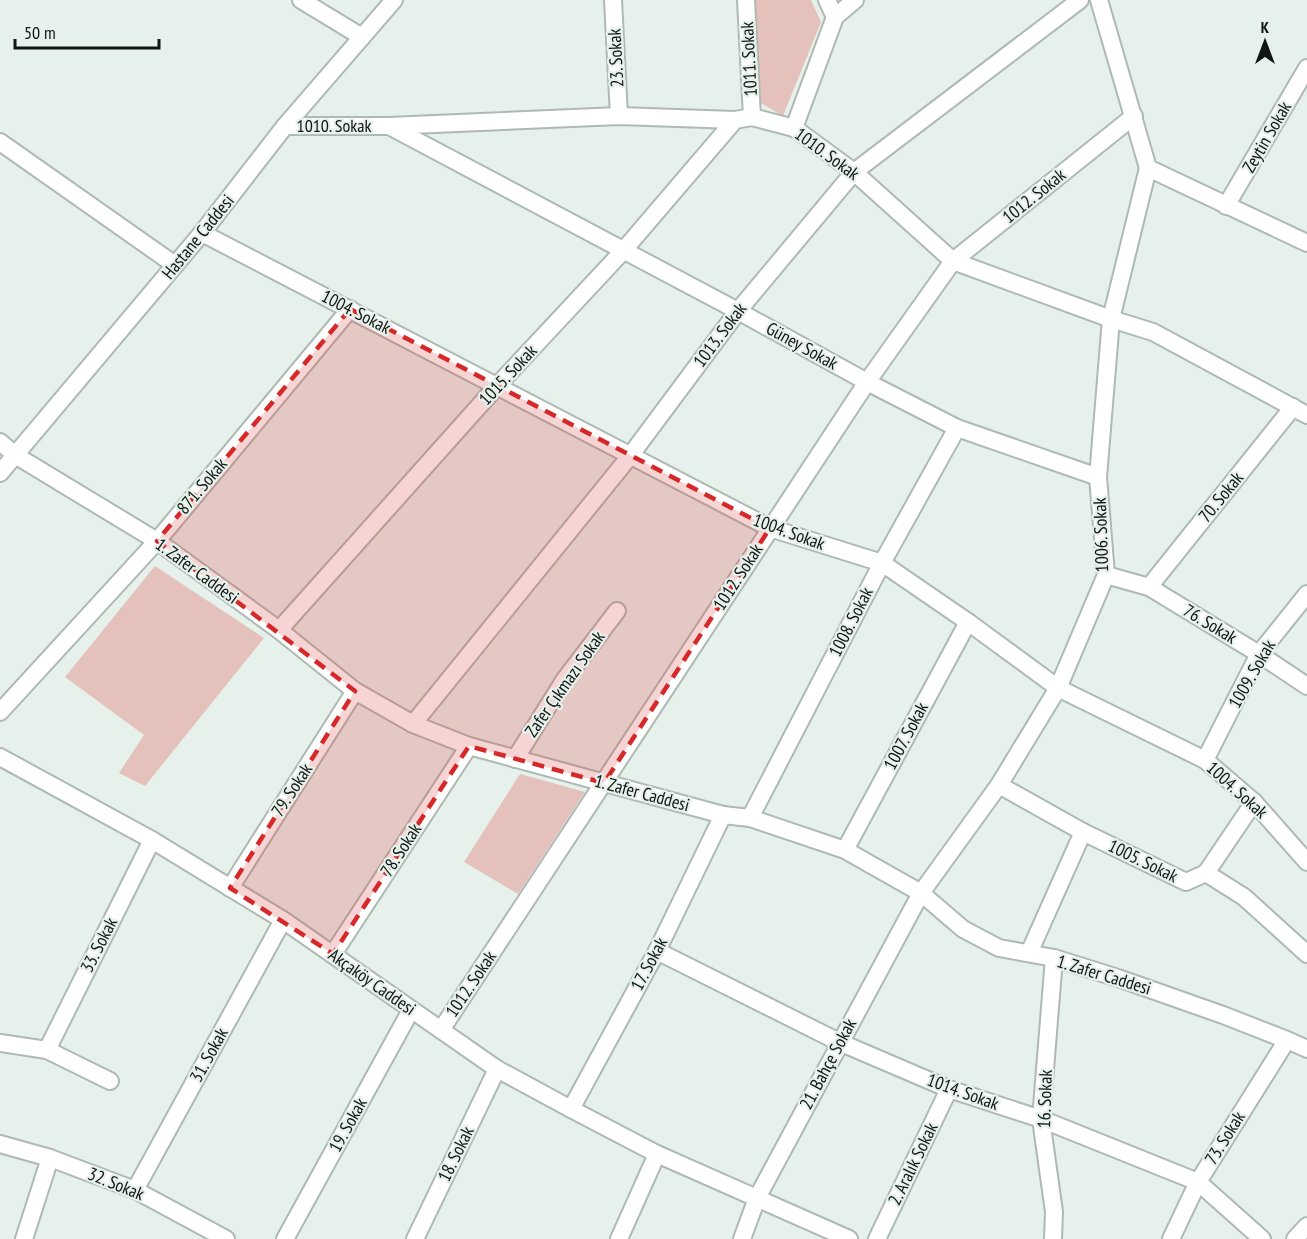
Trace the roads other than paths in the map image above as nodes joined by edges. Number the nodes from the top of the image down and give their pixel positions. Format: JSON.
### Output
{"nodes":[{"id":1,"x":301,"y":0,"type":"edge"},
{"id":2,"x":394,"y":0,"type":"edge"},
{"id":3,"x":613,"y":0,"type":"edge"},
{"id":4,"x":746,"y":0,"type":"edge"},
{"id":5,"x":827,"y":0,"type":"edge"},
{"id":6,"x":855,"y":0,"type":"edge"},
{"id":7,"x":1080,"y":0,"type":"edge"},
{"id":8,"x":1099,"y":0,"type":"edge"},
{"id":9,"x":835,"y":17,"type":"junction"},
{"id":10,"x":362,"y":37,"type":"junction"},
{"id":11,"x":1307,"y":68,"type":"edge"},
{"id":12,"x":620,"y":116,"type":"junction"},
{"id":13,"x":1134,"y":116,"type":"junction"},
{"id":14,"x":743,"y":119,"type":"junction"},
{"id":15,"x":285,"y":126,"type":"junction"},
{"id":16,"x":388,"y":126,"type":"junction"},
{"id":17,"x":794,"y":128,"type":"junction"},
{"id":18,"x":0,"y":142,"type":"edge"},
{"id":19,"x":1148,"y":168,"type":"junction"},
{"id":20,"x":854,"y":172,"type":"junction"},
{"id":21,"x":1226,"y":206,"type":"junction"},
{"id":22,"x":202,"y":233,"type":"junction"},
{"id":23,"x":1307,"y":243,"type":"edge"},
{"id":24,"x":623,"y":251,"type":"junction"},
{"id":25,"x":953,"y":261,"type":"junction"},
{"id":26,"x":175,"y":265,"type":"junction"},
{"id":27,"x":350,"y":309,"type":"junction"},
{"id":28,"x":738,"y":311,"type":"junction"},
{"id":29,"x":1111,"y":319,"type":"junction"},
{"id":30,"x":867,"y":382,"type":"junction"},
{"id":31,"x":498,"y":386,"type":"junction"},
{"id":32,"x":1300,"y":411,"type":"edge"},
{"id":33,"x":957,"y":428,"type":"junction"},
{"id":34,"x":0,"y":442,"type":"edge"},
{"id":35,"x":15,"y":454,"type":"junction"},
{"id":36,"x":630,"y":456,"type":"junction"},
{"id":37,"x":0,"y":473,"type":"edge"},
{"id":38,"x":1098,"y":477,"type":"junction"},
{"id":39,"x":770,"y":528,"type":"junction"},
{"id":40,"x":157,"y":541,"type":"junction"},
{"id":41,"x":882,"y":563,"type":"junction"},
{"id":42,"x":1106,"y":575,"type":"junction"},
{"id":43,"x":1149,"y":587,"type":"junction"},
{"id":44,"x":1307,"y":594,"type":"edge"},
{"id":45,"x":616,"y":611,"type":"dead end"},
{"id":46,"x":968,"y":622,"type":"junction"},
{"id":47,"x":279,"y":630,"type":"junction"},
{"id":48,"x":1259,"y":654,"type":"junction"},
{"id":49,"x":1307,"y":686,"type":"edge"},
{"id":50,"x":1058,"y":688,"type":"junction"},
{"id":51,"x":355,"y":691,"type":"junction"},
{"id":52,"x":0,"y":712,"type":"edge"},
{"id":53,"x":413,"y":724,"type":"junction"},
{"id":54,"x":469,"y":746,"type":"junction"},
{"id":55,"x":0,"y":757,"type":"edge"},
{"id":56,"x":515,"y":759,"type":"junction"},
{"id":57,"x":1205,"y":760,"type":"junction"},
{"id":58,"x":604,"y":783,"type":"junction"},
{"id":59,"x":999,"y":784,"type":"junction"},
{"id":60,"x":1254,"y":802,"type":"junction"},
{"id":61,"x":723,"y":815,"type":"junction"},
{"id":62,"x":750,"y":818,"type":"junction"},
{"id":63,"x":1083,"y":832,"type":"junction"},
{"id":64,"x":152,"y":840,"type":"junction"},
{"id":65,"x":845,"y":850,"type":"junction"},
{"id":66,"x":1307,"y":862,"type":"edge"},
{"id":67,"x":1206,"y":873,"type":"junction"},
{"id":68,"x":230,"y":888,"type":"junction"},
{"id":69,"x":921,"y":893,"type":"junction"},
{"id":70,"x":283,"y":921,"type":"junction"},
{"id":71,"x":657,"y":951,"type":"junction"},
{"id":72,"x":1029,"y":953,"type":"junction"},
{"id":73,"x":333,"y":954,"type":"junction"},
{"id":74,"x":1307,"y":954,"type":"edge"},
{"id":75,"x":1054,"y":958,"type":"junction"},
{"id":76,"x":411,"y":1010,"type":"junction"},
{"id":77,"x":441,"y":1030,"type":"junction"},
{"id":78,"x":1287,"y":1040,"type":"junction"},
{"id":79,"x":839,"y":1042,"type":"junction"},
{"id":80,"x":0,"y":1043,"type":"edge"},
{"id":81,"x":1307,"y":1049,"type":"edge"},
{"id":82,"x":47,"y":1050,"type":"junction"},
{"id":83,"x":498,"y":1069,"type":"junction"},
{"id":84,"x":110,"y":1081,"type":"dead end"},
{"id":85,"x":949,"y":1089,"type":"junction"},
{"id":86,"x":571,"y":1109,"type":"junction"},
{"id":87,"x":1041,"y":1119,"type":"junction"},
{"id":88,"x":0,"y":1144,"type":"edge"},
{"id":89,"x":657,"y":1154,"type":"junction"},
{"id":90,"x":50,"y":1158,"type":"junction"},
{"id":91,"x":1198,"y":1182,"type":"junction"},
{"id":92,"x":135,"y":1190,"type":"junction"},
{"id":93,"x":757,"y":1197,"type":"junction"},
{"id":94,"x":1307,"y":1226,"type":"edge"},
{"id":95,"x":208,"y":1235,"type":"edge"},
{"id":96,"x":24,"y":1239,"type":"edge"},
{"id":97,"x":226,"y":1239,"type":"edge"},
{"id":98,"x":285,"y":1239,"type":"edge"},
{"id":99,"x":415,"y":1239,"type":"edge"},
{"id":100,"x":619,"y":1239,"type":"edge"},
{"id":101,"x":742,"y":1239,"type":"edge"},
{"id":102,"x":849,"y":1239,"type":"edge"},
{"id":103,"x":877,"y":1239,"type":"edge"},
{"id":104,"x":1053,"y":1239,"type":"edge"},
{"id":105,"x":1171,"y":1239,"type":"edge"},
{"id":106,"x":1262,"y":1239,"type":"edge"},
{"id":107,"x":1295,"y":1239,"type":"edge"}],
"edges":[{"from":1,"to":10,"type":"street"},
{"from":2,"to":10,"type":"street","name":"Hastane Caddesi"},
{"from":3,"to":12,"type":"street","name":"23. Sokak"},
{"from":4,"to":14,"type":"street","name":"1011. Sokak"},
{"from":5,"to":9,"type":"street"},
{"from":6,"to":9,"type":"street"},
{"from":7,"to":20,"type":"street","name":"1013. Sokak"},
{"from":8,"to":13,"type":"street"},
{"from":9,"to":17,"type":"street"},
{"from":10,"to":15,"type":"street","name":"Hastane Caddesi"},
{"from":11,"to":21,"type":"street","name":"Zeytin Sokak"},
{"from":12,"to":14,"type":"street","name":"1010. Sokak"},
{"from":12,"to":16,"type":"street","name":"1010. Sokak"},
{"from":13,"to":19,"type":"street"},
{"from":13,"to":25,"type":"street","name":"1012. Sokak"},
{"from":14,"to":17,"type":"street","name":"1010. Sokak"},
{"from":14,"to":24,"type":"street","name":"1015. Sokak"},
{"from":15,"to":16,"type":"street","name":"1010. Sokak"},
{"from":15,"to":22,"type":"street","name":"Hastane Caddesi"},
{"from":16,"to":24,"type":"street","name":"Güney Sokak"},
{"from":17,"to":20,"type":"street","name":"1010. Sokak"},
{"from":18,"to":26,"type":"street"},
{"from":19,"to":21,"type":"street"},
{"from":19,"to":29,"type":"street","name":"1006. Sokak"},
{"from":20,"to":25,"type":"street","name":"1010. Sokak"},
{"from":20,"to":28,"type":"street","name":"1013. Sokak"},
{"from":21,"to":23,"type":"street"},
{"from":22,"to":26,"type":"street","name":"Hastane Caddesi"},
{"from":22,"to":27,"type":"street","name":"1004. Sokak"},
{"from":24,"to":28,"type":"street","name":"Güney Sokak"},
{"from":24,"to":31,"type":"street","name":"1015. Sokak"},
{"from":25,"to":29,"type":"street","name":"1010. Sokak"},
{"from":25,"to":30,"type":"street","name":"1012. Sokak"},
{"from":26,"to":35,"type":"street","name":"Hastane Caddesi"},
{"from":27,"to":31,"type":"street","name":"1004. Sokak"},
{"from":27,"to":40,"type":"street","name":"871. Sokak"},
{"from":28,"to":30,"type":"street","name":"Güney Sokak"},
{"from":28,"to":36,"type":"street","name":"1013. Sokak"},
{"from":29,"to":32,"type":"street","name":"1010. Sokak"},
{"from":29,"to":38,"type":"street","name":"1006. Sokak"},
{"from":30,"to":33,"type":"street","name":"Güney Sokak"},
{"from":30,"to":39,"type":"street","name":"1012. Sokak"},
{"from":31,"to":36,"type":"street","name":"1004. Sokak"},
{"from":31,"to":47,"type":"street","name":"1015. Sokak"},
{"from":32,"to":43,"type":"street","name":"70. Sokak"},
{"from":33,"to":38,"type":"street","name":"Güney Sokak"},
{"from":33,"to":41,"type":"street","name":"1008. Sokak"},
{"from":34,"to":35,"type":"street","name":"1. Zafer Caddesi"},
{"from":35,"to":37,"type":"street","name":"Hastane Caddesi"},
{"from":35,"to":40,"type":"street","name":"1. Zafer Caddesi"},
{"from":36,"to":39,"type":"street","name":"1004. Sokak"},
{"from":36,"to":53,"type":"street","name":"1013. Sokak"},
{"from":38,"to":42,"type":"street","name":"1006. Sokak"},
{"from":39,"to":41,"type":"street","name":"1004. Sokak"},
{"from":39,"to":58,"type":"street","name":"1012. Sokak"},
{"from":40,"to":47,"type":"street","name":"1. Zafer Caddesi"},
{"from":40,"to":52,"type":"street","name":"871. Sokak"},
{"from":41,"to":46,"type":"street","name":"1004. Sokak"},
{"from":41,"to":62,"type":"street","name":"1008. Sokak"},
{"from":42,"to":43,"type":"street","name":"76. Sokak"},
{"from":42,"to":50,"type":"street","name":"1006. Sokak"},
{"from":43,"to":48,"type":"street","name":"76. Sokak"},
{"from":44,"to":48,"type":"street","name":"1009. Sokak"},
{"from":45,"to":56,"type":"street","name":"Zafer Çıkmazı Sokak"},
{"from":46,"to":50,"type":"street","name":"1004. Sokak"},
{"from":46,"to":65,"type":"street","name":"1007. Sokak"},
{"from":47,"to":51,"type":"street","name":"1. Zafer Caddesi"},
{"from":48,"to":49,"type":"street","name":"76. Sokak"},
{"from":48,"to":57,"type":"street","name":"1009. Sokak"},
{"from":50,"to":57,"type":"street","name":"1004. Sokak"},
{"from":50,"to":59,"type":"street","name":"1006. Sokak"},
{"from":51,"to":53,"type":"street","name":"1. Zafer Caddesi"},
{"from":51,"to":68,"type":"street","name":"79. Sokak"},
{"from":53,"to":54,"type":"street","name":"1. Zafer Caddesi"},
{"from":54,"to":56,"type":"street","name":"1. Zafer Caddesi"},
{"from":54,"to":73,"type":"street","name":"78. Sokak"},
{"from":55,"to":64,"type":"street","name":"Akçaköy Caddesi"},
{"from":56,"to":58,"type":"street","name":"1. Zafer Caddesi"},
{"from":57,"to":60,"type":"street","name":"1004. Sokak"},
{"from":58,"to":61,"type":"street","name":"1. Zafer Caddesi"},
{"from":58,"to":77,"type":"street","name":"1012. Sokak"},
{"from":59,"to":63,"type":"street","name":"1005. Sokak"},
{"from":59,"to":69,"type":"street","name":"1006. Sokak"},
{"from":60,"to":66,"type":"street","name":"1004. Sokak"},
{"from":60,"to":67,"type":"street"},
{"from":61,"to":62,"type":"street","name":"1. Zafer Caddesi"},
{"from":61,"to":71,"type":"street","name":"17. Sokak"},
{"from":62,"to":65,"type":"street","name":"1. Zafer Caddesi"},
{"from":63,"to":67,"type":"street","name":"1005. Sokak"},
{"from":63,"to":72,"type":"street"},
{"from":64,"to":68,"type":"street","name":"Akçaköy Caddesi"},
{"from":64,"to":82,"type":"street","name":"33. Sokak"},
{"from":65,"to":69,"type":"street","name":"1. Zafer Caddesi"},
{"from":67,"to":74,"type":"street","name":"1005. Sokak"},
{"from":68,"to":70,"type":"street","name":"Akçaköy Caddesi"},
{"from":69,"to":72,"type":"street","name":"1. Zafer Caddesi"},
{"from":69,"to":79,"type":"street","name":"21. Bahçe Sokak"},
{"from":70,"to":73,"type":"street","name":"Akçaköy Caddesi"},
{"from":70,"to":92,"type":"street","name":"31. Sokak"},
{"from":71,"to":79,"type":"street","name":"1014. Sokak"},
{"from":71,"to":86,"type":"street","name":"17. Sokak"},
{"from":72,"to":75,"type":"street","name":"1. Zafer Caddesi"},
{"from":73,"to":76,"type":"street","name":"Akçaköy Caddesi"},
{"from":75,"to":78,"type":"street","name":"1. Zafer Caddesi"},
{"from":75,"to":87,"type":"street","name":"16. Sokak"},
{"from":76,"to":77,"type":"street","name":"Akçaköy Caddesi"},
{"from":76,"to":98,"type":"street","name":"19. Sokak"},
{"from":77,"to":83,"type":"street","name":"Akçaköy Caddesi"},
{"from":78,"to":81,"type":"street","name":"1. Zafer Caddesi"},
{"from":78,"to":91,"type":"street","name":"73. Sokak"},
{"from":79,"to":85,"type":"street","name":"1014. Sokak"},
{"from":79,"to":93,"type":"street","name":"21. Bahçe Sokak"},
{"from":80,"to":82,"type":"street"},
{"from":82,"to":84,"type":"street"},
{"from":83,"to":86,"type":"street","name":"Akçaköy Caddesi"},
{"from":83,"to":99,"type":"street","name":"18. Sokak"},
{"from":85,"to":87,"type":"street","name":"1014. Sokak"},
{"from":85,"to":103,"type":"street","name":"2. Aralık Sokak"},
{"from":86,"to":89,"type":"street","name":"Akçaköy Caddesi"},
{"from":87,"to":91,"type":"street","name":"1014. Sokak"},
{"from":87,"to":104,"type":"street","name":"16. Sokak"},
{"from":88,"to":90,"type":"street","name":"32. Sokak"},
{"from":89,"to":93,"type":"street","name":"Akçaköy Caddesi"},
{"from":89,"to":100,"type":"street"},
{"from":90,"to":92,"type":"street","name":"32. Sokak"},
{"from":90,"to":96,"type":"street"},
{"from":91,"to":105,"type":"street","name":"73. Sokak"},
{"from":91,"to":106,"type":"street","name":"1014. Sokak"},
{"from":92,"to":95,"type":"street","name":"32. Sokak"},
{"from":93,"to":101,"type":"street","name":"21. Bahçe Sokak"},
{"from":93,"to":102,"type":"street","name":"Akçaköy Caddesi"},
{"from":94,"to":107,"type":"street"},
{"from":95,"to":97,"type":"street","name":"32. Sokak"}]}
